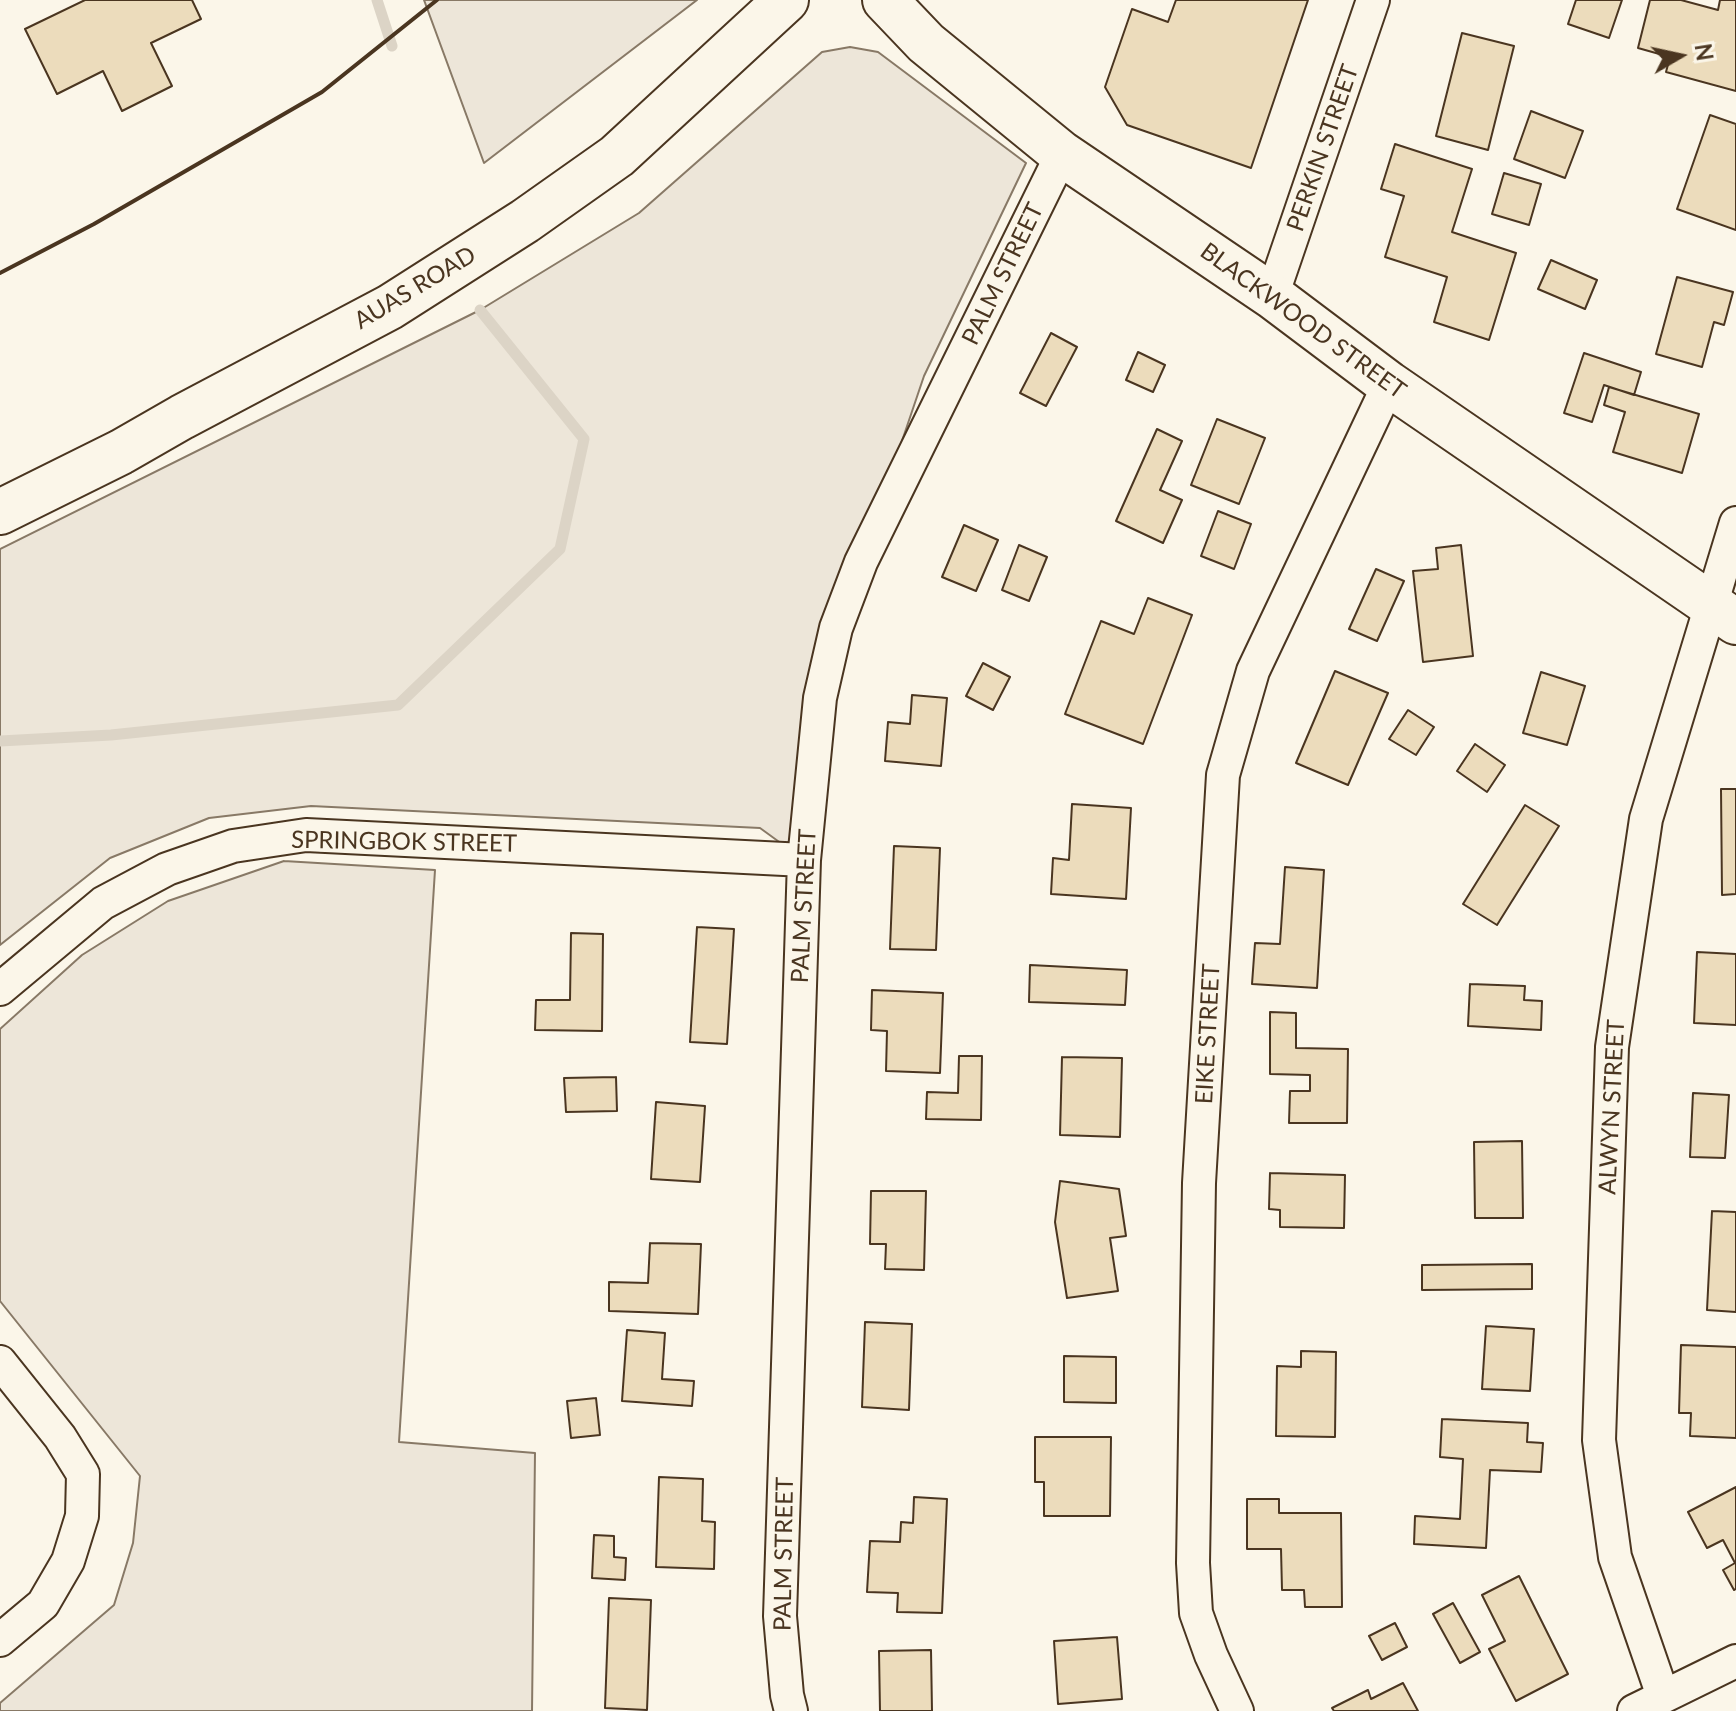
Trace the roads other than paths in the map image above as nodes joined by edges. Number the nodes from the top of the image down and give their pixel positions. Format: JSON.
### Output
{"nodes":[{"id":1,"x":786,"y":0,"type":"edge"},
{"id":2,"x":885,"y":0,"type":"edge"},
{"id":3,"x":1373,"y":0,"type":"edge"},
{"id":4,"x":1062,"y":154,"type":"junction"},
{"id":5,"x":1272,"y":296,"type":"junction"},
{"id":6,"x":1389,"y":384,"type":"junction"},
{"id":7,"x":0,"y":512,"type":"edge"},
{"id":8,"x":1736,"y":523,"type":"edge"},
{"id":9,"x":1724,"y":614,"type":"edge"},
{"id":10,"x":804,"y":860,"type":"junction"},
{"id":11,"x":0,"y":989,"type":"edge"},
{"id":12,"x":0,"y":1362,"type":"edge"},
{"id":13,"x":0,"y":1640,"type":"edge"},
{"id":14,"x":1736,"y":1661,"type":"edge"},
{"id":15,"x":1663,"y":1696,"type":"junction"},
{"id":16,"x":791,"y":1711,"type":"edge"},
{"id":17,"x":1237,"y":1711,"type":"edge"},
{"id":18,"x":1634,"y":1711,"type":"edge"}],
"edges":[{"from":1,"to":7,"type":"street","name":"AUAS ROAD"},
{"from":2,"to":4,"type":"street","name":"BLACKWOOD STREET"},
{"from":3,"to":5,"type":"street","name":"PERKIN STREET"},
{"from":4,"to":5,"type":"street","name":"BLACKWOOD STREET"},
{"from":4,"to":10,"type":"street","name":"PALM STREET"},
{"from":5,"to":6,"type":"street","name":"BLACKWOOD STREET"},
{"from":6,"to":9,"type":"street","name":"BLACKWOOD STREET"},
{"from":6,"to":17,"type":"street","name":"EIKE STREET"},
{"from":8,"to":9,"type":"street","name":"ALWYN STREET"},
{"from":9,"to":15,"type":"street","name":"ALWYN STREET"},
{"from":10,"to":11,"type":"street","name":"SPRINGBOK STREET"},
{"from":10,"to":16,"type":"street","name":"PALM STREET"},
{"from":12,"to":13,"type":"street"},
{"from":14,"to":15,"type":"street"},
{"from":15,"to":18,"type":"street"}]}
